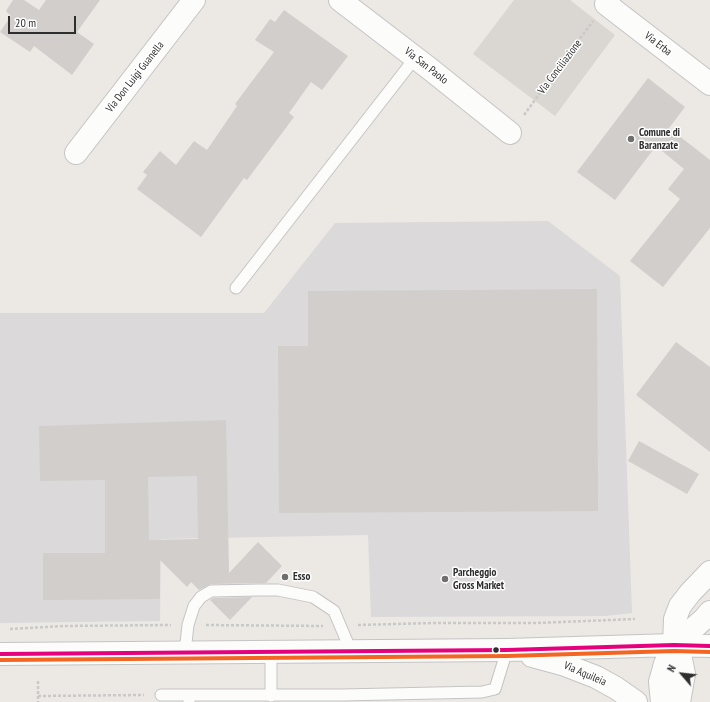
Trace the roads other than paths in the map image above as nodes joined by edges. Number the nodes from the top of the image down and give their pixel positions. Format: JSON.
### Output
{"nodes":[{"id":1,"x":194,"y":0,"type":"edge"},
{"id":2,"x":340,"y":0,"type":"edge"},
{"id":3,"x":608,"y":2,"type":"edge"},
{"id":4,"x":415,"y":58,"type":"junction"},
{"id":5,"x":710,"y":84,"type":"edge"},
{"id":6,"x":510,"y":133,"type":"road end"},
{"id":7,"x":76,"y":153,"type":"dead end"},
{"id":8,"x":236,"y":288,"type":"dead end"},
{"id":9,"x":710,"y":572,"type":"edge"},
{"id":10,"x":710,"y":612,"type":"edge"},
{"id":11,"x":674,"y":645,"type":"junction"},
{"id":12,"x":710,"y":646,"type":"edge"},
{"id":13,"x":507,"y":650,"type":"junction"},
{"id":14,"x":351,"y":651,"type":"junction"},
{"id":15,"x":185,"y":652,"type":"junction"},
{"id":16,"x":271,"y":652,"type":"junction"},
{"id":17,"x":0,"y":654,"type":"edge"},
{"id":18,"x":161,"y":695,"type":"road end"},
{"id":19,"x":271,"y":696,"type":"junction"},
{"id":20,"x":189,"y":699,"type":"edge"},
{"id":21,"x":636,"y":702,"type":"edge"},
{"id":22,"x":662,"y":702,"type":"edge"},
{"id":23,"x":679,"y":702,"type":"edge"}],
"edges":[{"from":1,"to":7,"type":"street","name":"Via Don Luigi Guanella"},
{"from":2,"to":4,"type":"street","name":"Via San Paolo"},
{"from":3,"to":5,"type":"street","name":"Via Erba"},
{"from":4,"to":6,"type":"street","name":"Via San Paolo"},
{"from":4,"to":8,"type":"lane"},
{"from":9,"to":11,"type":"street"},
{"from":10,"to":11,"type":"street"},
{"from":11,"to":12,"type":"street"},
{"from":11,"to":13,"type":"street"},
{"from":11,"to":22,"type":"street"},
{"from":11,"to":23,"type":"street"},
{"from":13,"to":14,"type":"street"},
{"from":13,"to":19,"type":"lane"},
{"from":13,"to":21,"type":"street","name":"Via Aquileia"},
{"from":14,"to":15,"type":"lane"},
{"from":14,"to":16,"type":"street"},
{"from":15,"to":16,"type":"street"},
{"from":15,"to":17,"type":"street"},
{"from":16,"to":19,"type":"lane"},
{"from":18,"to":20,"type":"lane"},
{"from":19,"to":20,"type":"lane"}]}
